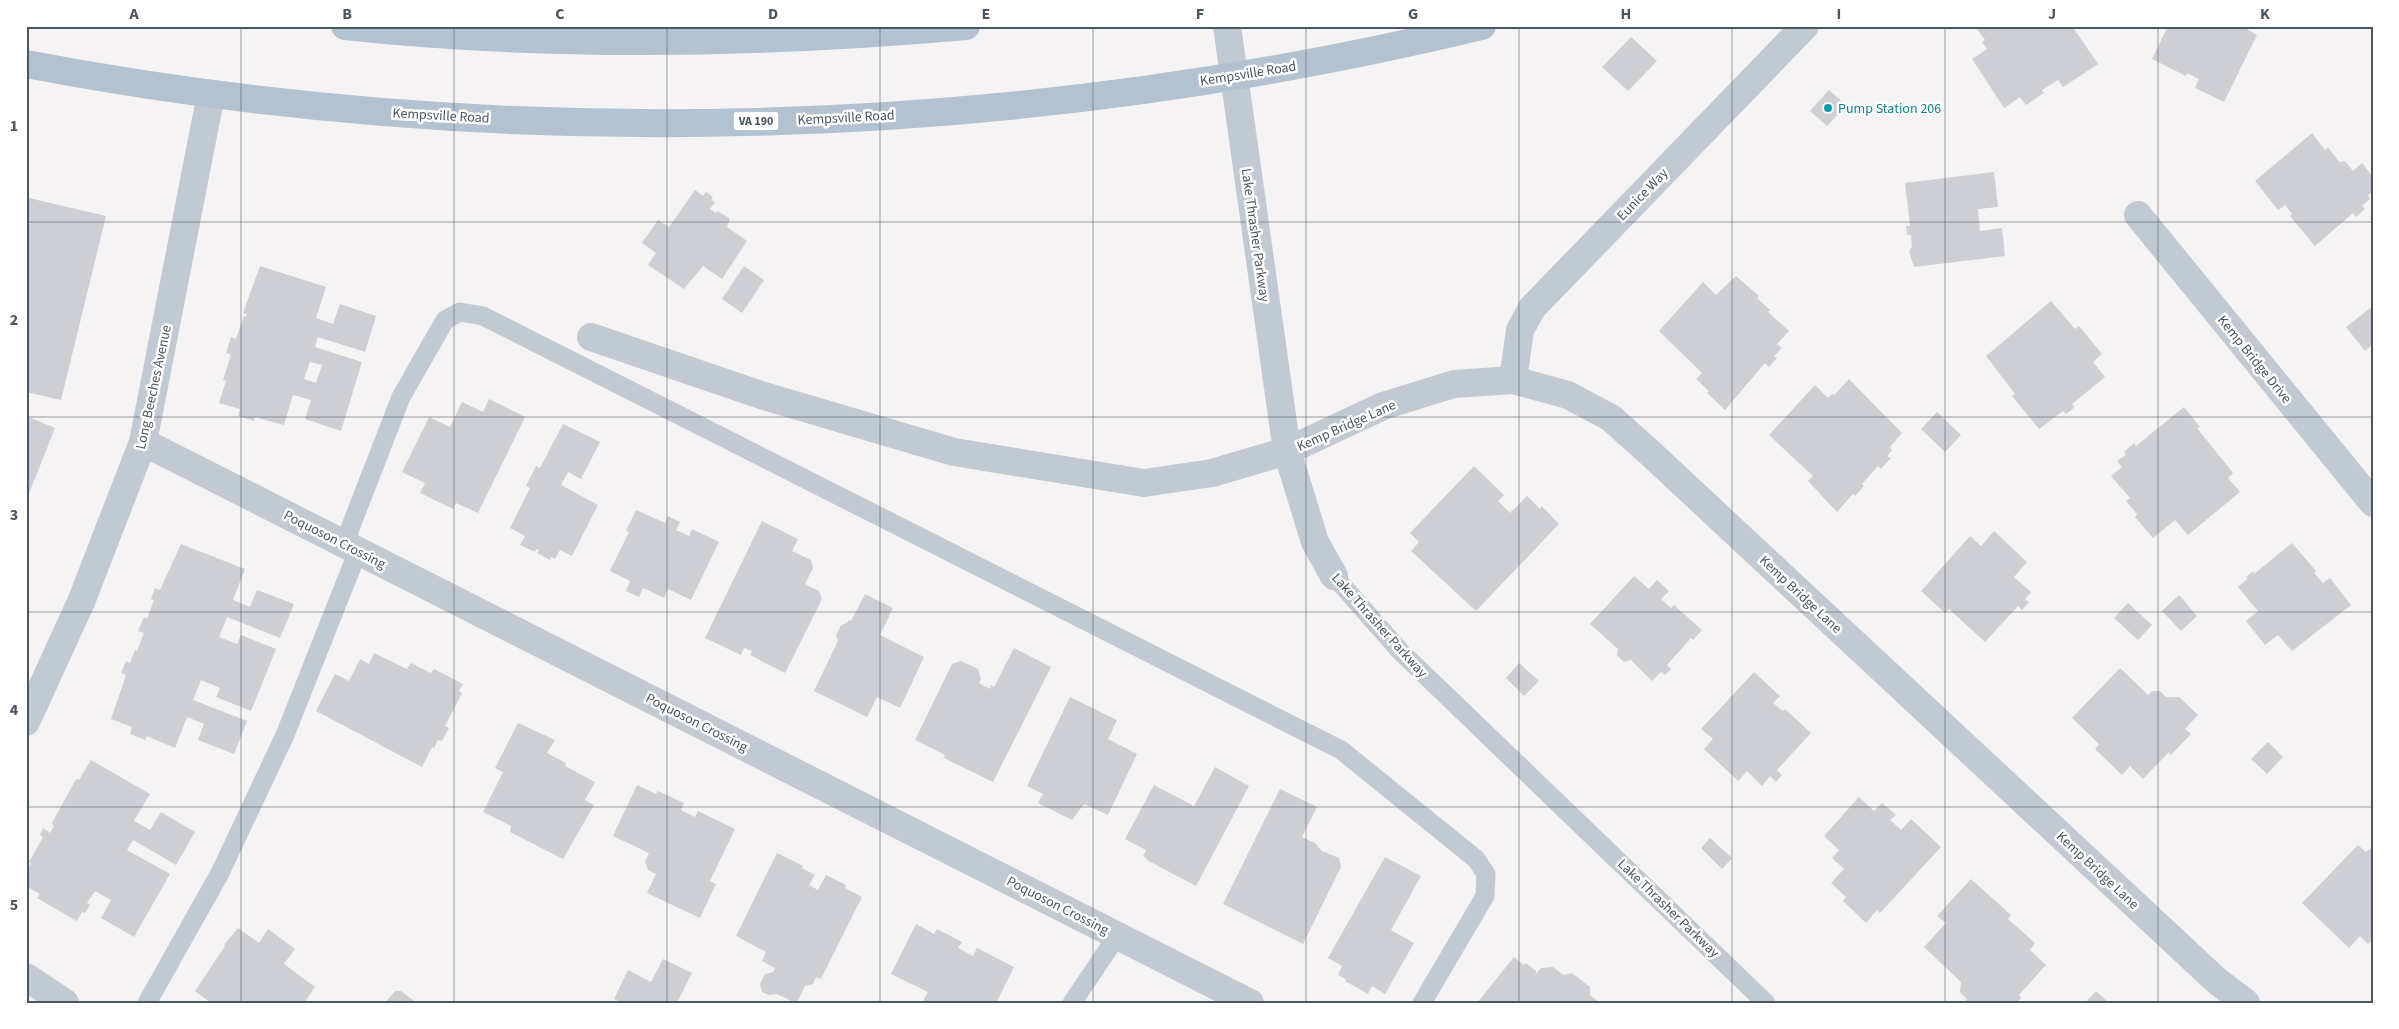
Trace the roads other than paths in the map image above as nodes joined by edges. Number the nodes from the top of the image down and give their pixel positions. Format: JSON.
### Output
{"nodes":[{"id":1,"x":346,"y":26,"type":"edge"},
{"id":2,"x":966,"y":26,"type":"edge"},
{"id":3,"x":1227,"y":26,"type":"edge"},
{"id":4,"x":1482,"y":26,"type":"edge"},
{"id":5,"x":1805,"y":26,"type":"edge"},
{"id":6,"x":26,"y":64,"type":"edge"},
{"id":7,"x":1232,"y":75,"type":"junction"},
{"id":8,"x":211,"y":94,"type":"junction"},
{"id":9,"x":2138,"y":215,"type":"dead end"},
{"id":10,"x":591,"y":337,"type":"dead end"},
{"id":11,"x":1512,"y":380,"type":"junction"},
{"id":12,"x":143,"y":442,"type":"junction"},
{"id":13,"x":1287,"y":452,"type":"junction"},
{"id":14,"x":2373,"y":503,"type":"edge"},
{"id":15,"x":351,"y":548,"type":"junction"},
{"id":16,"x":1334,"y":576,"type":"joint"},
{"id":17,"x":26,"y":722,"type":"edge"},
{"id":18,"x":1117,"y":936,"type":"junction"},
{"id":19,"x":26,"y":977,"type":"edge"},
{"id":20,"x":65,"y":1003,"type":"edge"},
{"id":21,"x":147,"y":1003,"type":"edge"},
{"id":22,"x":1072,"y":1003,"type":"edge"},
{"id":23,"x":1250,"y":1003,"type":"edge"},
{"id":24,"x":1422,"y":1003,"type":"edge"},
{"id":25,"x":1766,"y":1003,"type":"edge"},
{"id":26,"x":2246,"y":1003,"type":"edge"}],
"edges":[{"from":1,"to":2,"type":"main road"},
{"from":3,"to":7,"type":"street","name":"Lake Thrasher Parkway"},
{"from":4,"to":7,"type":"main road","name":"Kempsville Road","number":"VA 190"},
{"from":5,"to":11,"type":"street","name":"Eunice Way"},
{"from":6,"to":8,"type":"main road","name":"Kempsville Road","number":"VA 190"},
{"from":7,"to":8,"type":"main road","name":"Kempsville Road","number":"VA 190"},
{"from":7,"to":13,"type":"street","name":"Lake Thrasher Parkway"},
{"from":8,"to":12,"type":"street","name":"Long Beeches Avenue"},
{"from":9,"to":14,"type":"street","name":"Kemp Bridge Drive"},
{"from":10,"to":13,"type":"street","name":"Kemp Bridge Lane"},
{"from":11,"to":13,"type":"street","name":"Kemp Bridge Lane"},
{"from":11,"to":26,"type":"street","name":"Kemp Bridge Lane"},
{"from":12,"to":15,"type":"street","name":"Poquoson Crossing"},
{"from":12,"to":17,"type":"street","name":"Long Beeches Avenue"},
{"from":13,"to":16,"type":"street","name":"Lake Thrasher Parkway"},
{"from":15,"to":18,"type":"street","name":"Poquoson Crossing"},
{"from":15,"to":21,"type":"lane"},
{"from":15,"to":24,"type":"lane"},
{"from":16,"to":25,"type":"lane","name":"Lake Thrasher Parkway"},
{"from":18,"to":22,"type":"lane"},
{"from":18,"to":23,"type":"street","name":"Poquoson Crossing"},
{"from":19,"to":20,"type":"street"}]}
